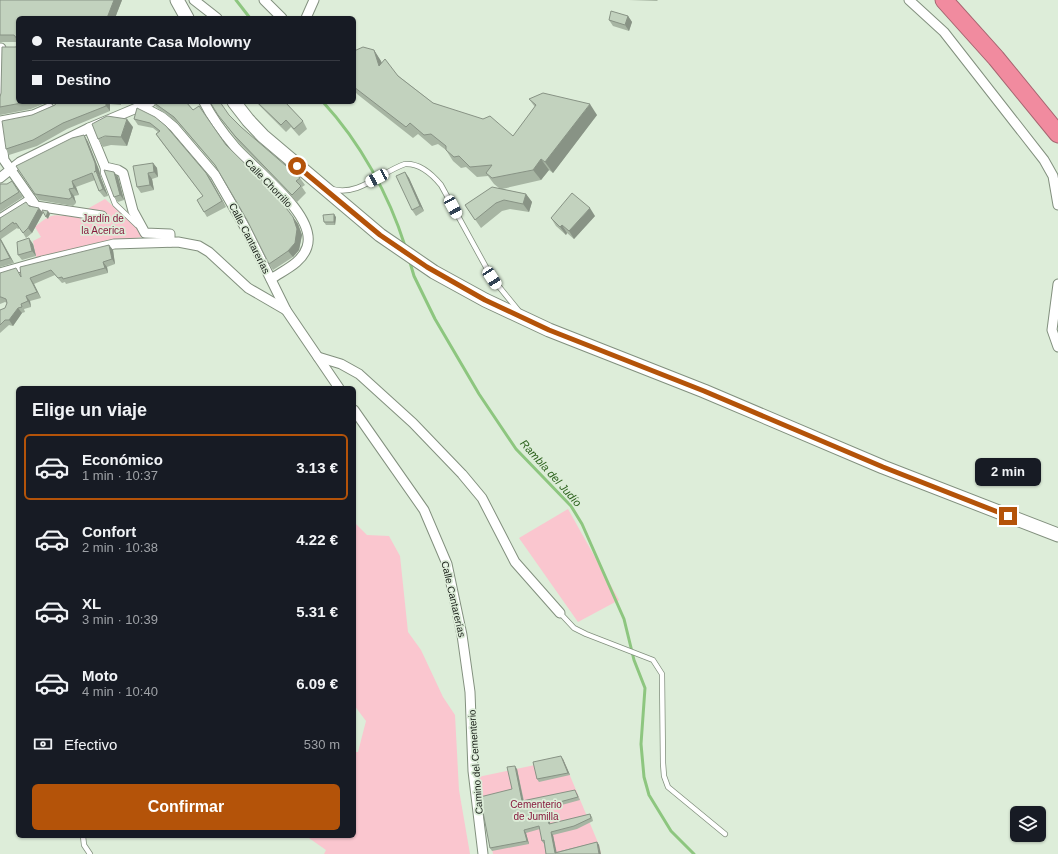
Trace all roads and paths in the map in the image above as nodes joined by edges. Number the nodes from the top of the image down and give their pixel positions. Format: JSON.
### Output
{"nodes":[{"id":1,"x":177,"y":0,"type":"edge"},
{"id":2,"x":194,"y":0,"type":"edge"},
{"id":3,"x":264,"y":0,"type":"edge"},
{"id":4,"x":314,"y":0,"type":"edge"},
{"id":5,"x":909,"y":0,"type":"edge"},
{"id":6,"x":944,"y":0,"type":"edge"},
{"id":7,"x":186,"y":16,"type":"edge"},
{"id":8,"x":214,"y":16,"type":"edge"},
{"id":9,"x":280,"y":16,"type":"edge"},
{"id":10,"x":307,"y":16,"type":"edge"},
{"id":11,"x":1,"y":48,"type":"edge"},
{"id":12,"x":12,"y":48,"type":"edge"},
{"id":13,"x":0,"y":100,"type":"edge"},
{"id":14,"x":140,"y":104,"type":"edge"},
{"id":15,"x":205,"y":104,"type":"edge"},
{"id":16,"x":236,"y":104,"type":"edge"},
{"id":17,"x":56,"y":106,"type":"edge"},
{"id":18,"x":0,"y":121,"type":"edge"},
{"id":19,"x":0,"y":127,"type":"edge"},
{"id":20,"x":89,"y":128,"type":"junction"},
{"id":21,"x":1058,"y":134,"type":"edge"},
{"id":22,"x":102,"y":164,"type":"junction"},
{"id":23,"x":11,"y":170,"type":"junction"},
{"id":24,"x":0,"y":178,"type":"edge"},
{"id":25,"x":319,"y":184,"type":"junction"},
{"id":26,"x":31,"y":198,"type":"junction"},
{"id":27,"x":1058,"y":205,"type":"edge"},
{"id":28,"x":102,"y":216,"type":"dead end"},
{"id":29,"x":0,"y":219,"type":"edge"},
{"id":30,"x":145,"y":233,"type":"junction"},
{"id":31,"x":170,"y":242,"type":"junction"},
{"id":32,"x":0,"y":273,"type":"edge"},
{"id":33,"x":271,"y":279,"type":"junction"},
{"id":34,"x":1058,"y":284,"type":"edge"},
{"id":35,"x":286,"y":310,"type":"junction"},
{"id":36,"x":529,"y":320,"type":"junction"},
{"id":37,"x":1058,"y":347,"type":"edge"},
{"id":38,"x":318,"y":357,"type":"junction"},
{"id":39,"x":338,"y":386,"type":"edge"},
{"id":40,"x":356,"y":413,"type":"edge"},
{"id":41,"x":1055,"y":535,"type":"edge"},
{"id":42,"x":560,"y":614,"type":"joint"},
{"id":43,"x":468,"y":670,"type":"joint"},
{"id":44,"x":725,"y":834,"type":"dead end"},
{"id":45,"x":83,"y":838,"type":"edge"},
{"id":46,"x":90,"y":854,"type":"edge"},
{"id":47,"x":483,"y":854,"type":"edge"}],
"edges":[{"from":1,"to":7,"type":"main road"},
{"from":2,"to":8,"type":"street"},
{"from":3,"to":9,"type":"street"},
{"from":4,"to":10,"type":"street"},
{"from":5,"to":27,"type":"street"},
{"from":6,"to":21,"type":"highway"},
{"from":11,"to":12,"type":"street"},
{"from":11,"to":13,"type":"street"},
{"from":14,"to":20,"type":"street"},
{"from":14,"to":33,"type":"street","name":"Calle Cantarerías"},
{"from":15,"to":33,"type":"street","name":"Calle Chorrillo"},
{"from":16,"to":25,"type":"main road"},
{"from":17,"to":18,"type":"street"},
{"from":19,"to":23,"type":"street"},
{"from":20,"to":22,"type":"street"},
{"from":20,"to":23,"type":"street"},
{"from":22,"to":30,"type":"lane"},
{"from":22,"to":30,"type":"street"},
{"from":23,"to":24,"type":"street"},
{"from":23,"to":26,"type":"street"},
{"from":25,"to":36,"type":"main road"},
{"from":25,"to":36,"type":"lane"},
{"from":26,"to":28,"type":"street"},
{"from":26,"to":29,"type":"street"},
{"from":30,"to":31,"type":"street"},
{"from":31,"to":32,"type":"street"},
{"from":31,"to":35,"type":"street"},
{"from":33,"to":35,"type":"street","name":"Calle Cantarerías"},
{"from":34,"to":37,"type":"street"},
{"from":35,"to":38,"type":"street","name":"Calle Cantarerías"},
{"from":36,"to":41,"type":"main road"},
{"from":38,"to":39,"type":"street","name":"Calle Cantarerías"},
{"from":38,"to":42,"type":"street"},
{"from":40,"to":43,"type":"street","name":"Calle Cantarerías"},
{"from":42,"to":44,"type":"lane"},
{"from":43,"to":47,"type":"street","name":"Camino del Cementerio"},
{"from":45,"to":46,"type":"lane"}]}
